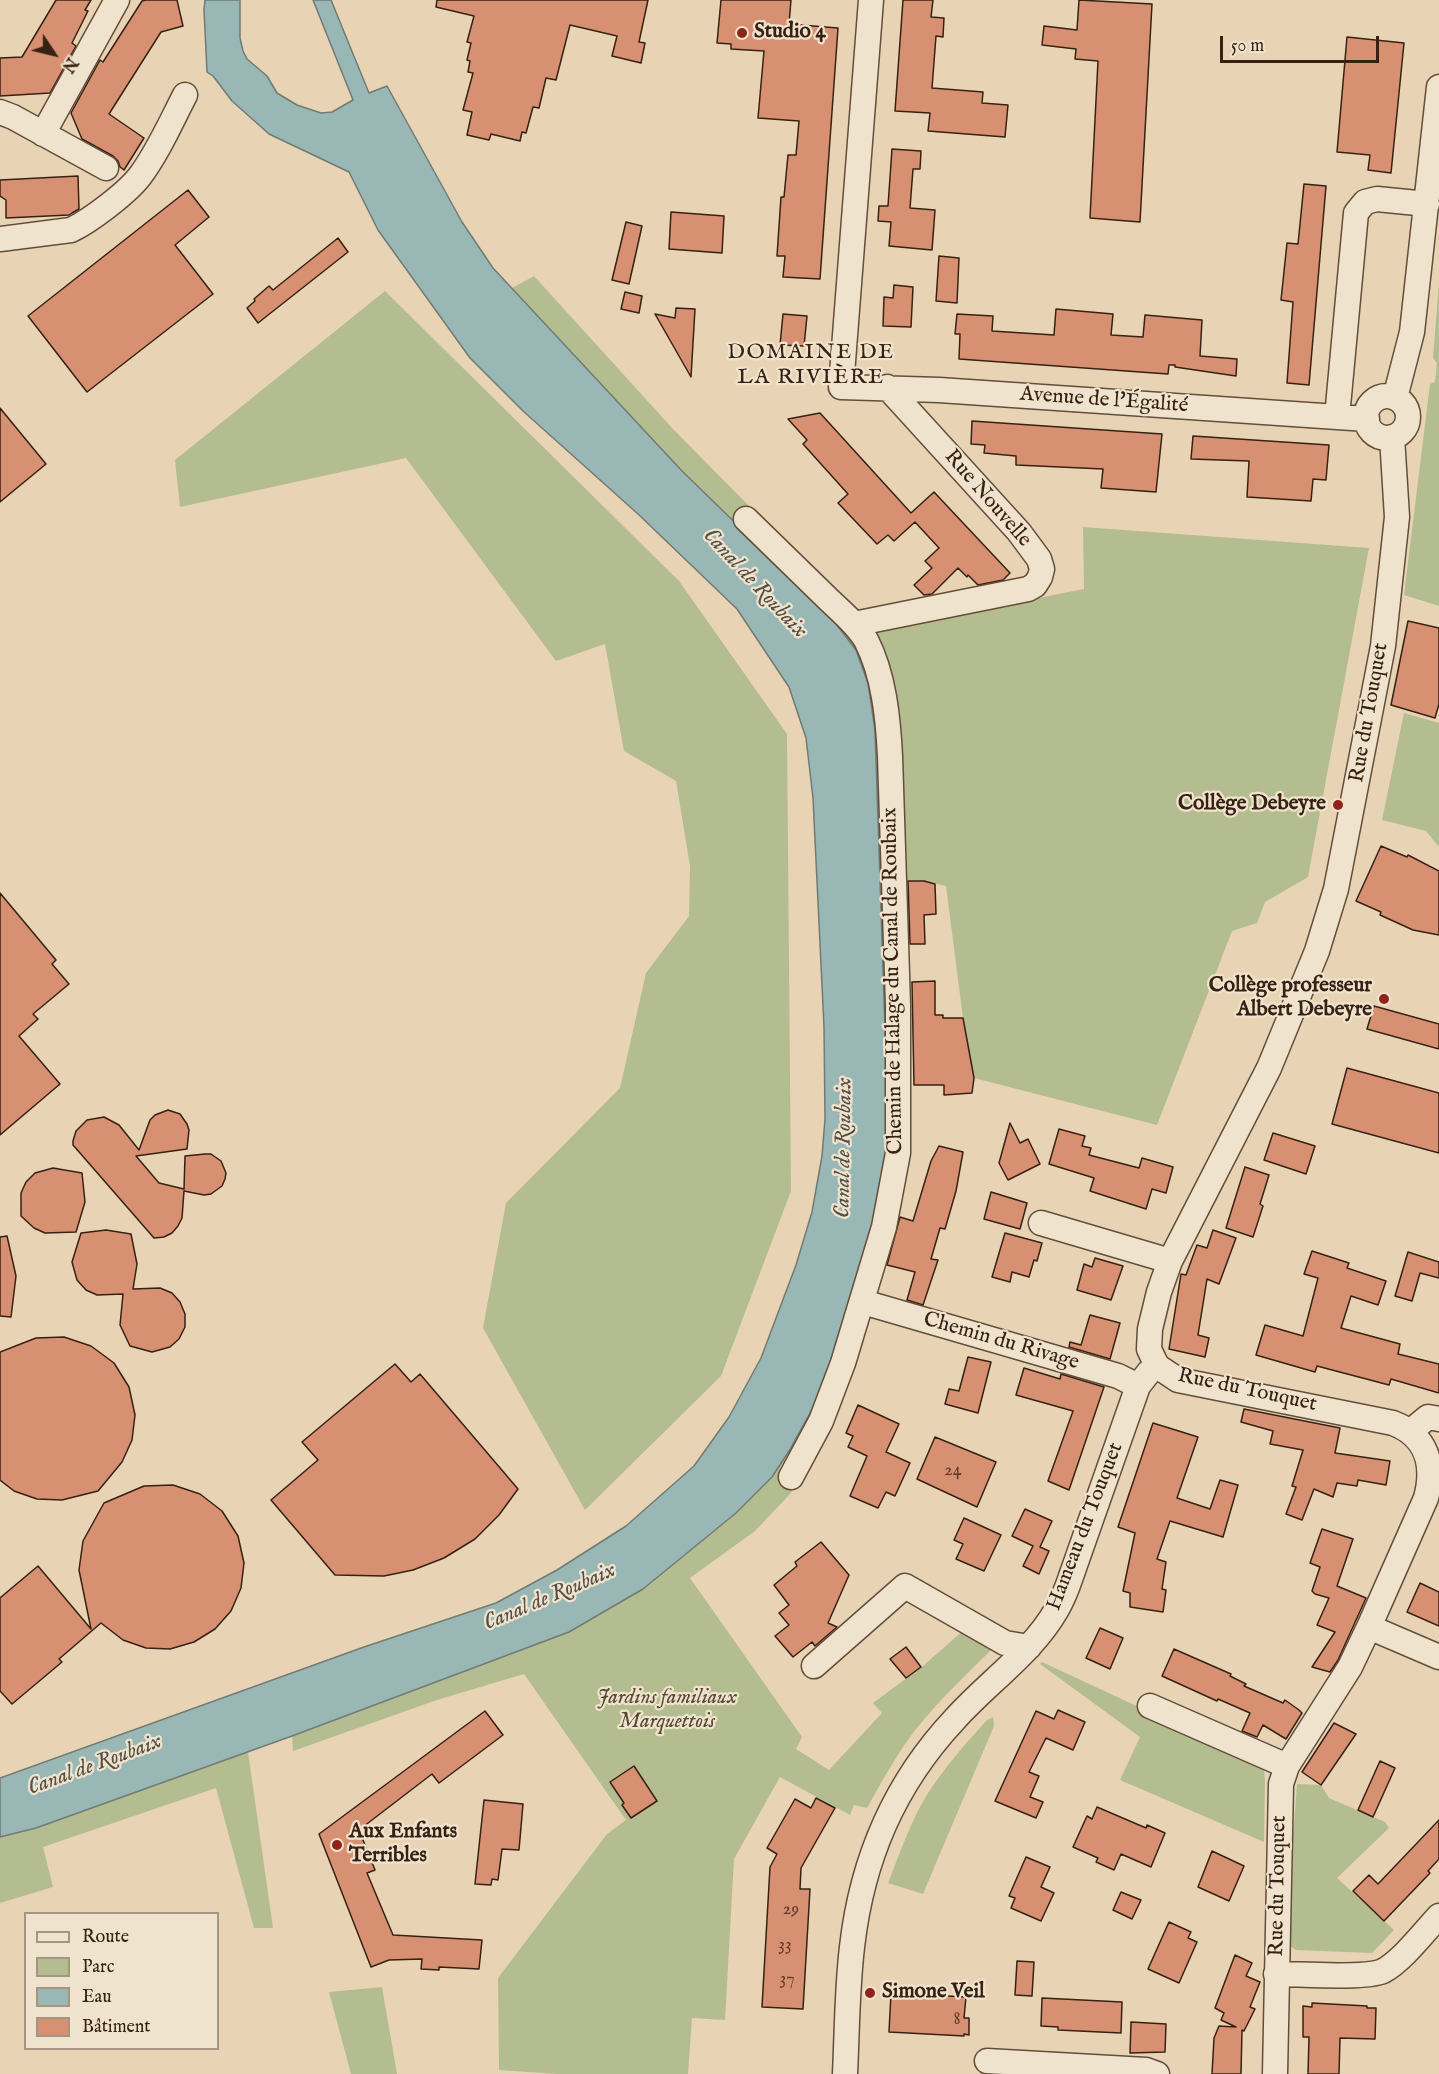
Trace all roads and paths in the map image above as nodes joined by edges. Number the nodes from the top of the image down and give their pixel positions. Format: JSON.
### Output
{"nodes":[{"id":1,"x":117,"y":0,"type":"edge"},
{"id":2,"x":871,"y":0,"type":"edge"},
{"id":3,"x":1439,"y":87,"type":"edge"},
{"id":4,"x":185,"y":95,"type":"dead end"},
{"id":5,"x":0,"y":112,"type":"edge"},
{"id":6,"x":42,"y":134,"type":"junction"},
{"id":7,"x":106,"y":168,"type":"dead end"},
{"id":8,"x":1427,"y":204,"type":"junction"},
{"id":9,"x":0,"y":239,"type":"edge"},
{"id":10,"x":887,"y":387,"type":"junction"},
{"id":11,"x":1395,"y":398,"type":"junction"},
{"id":12,"x":1337,"y":417,"type":"junction"},
{"id":13,"x":1366,"y":419,"type":"junction"},
{"id":14,"x":1392,"y":437,"type":"junction"},
{"id":15,"x":746,"y":519,"type":"dead end"},
{"id":16,"x":854,"y":624,"type":"junction"},
{"id":17,"x":1041,"y":1223,"type":"dead end"},
{"id":18,"x":1170,"y":1261,"type":"junction"},
{"id":19,"x":863,"y":1302,"type":"junction"},
{"id":20,"x":1157,"y":1366,"type":"junction"},
{"id":21,"x":1138,"y":1386,"type":"junction"},
{"id":22,"x":1439,"y":1419,"type":"edge"},
{"id":23,"x":1410,"y":1431,"type":"junction"},
{"id":24,"x":791,"y":1477,"type":"dead end"},
{"id":25,"x":1369,"y":1627,"type":"junction"},
{"id":26,"x":1029,"y":1647,"type":"junction"},
{"id":27,"x":1439,"y":1657,"type":"edge"},
{"id":28,"x":814,"y":1666,"type":"dead end"},
{"id":29,"x":1150,"y":1706,"type":"dead end"},
{"id":30,"x":1287,"y":1766,"type":"junction"},
{"id":31,"x":1439,"y":1916,"type":"edge"},
{"id":32,"x":1276,"y":1974,"type":"junction"},
{"id":33,"x":987,"y":2061,"type":"dead end"},
{"id":34,"x":845,"y":2074,"type":"edge"},
{"id":35,"x":1157,"y":2074,"type":"edge"},
{"id":36,"x":1275,"y":2074,"type":"edge"}],
"edges":[{"from":1,"to":6,"type":"street"},
{"from":2,"to":10,"type":"street","name":"Avenue de l'Égalité"},
{"from":3,"to":8,"type":"street"},
{"from":4,"to":9,"type":"street"},
{"from":5,"to":6,"type":"street"},
{"from":6,"to":7,"type":"street"},
{"from":8,"to":11,"type":"street"},
{"from":8,"to":12,"type":"street"},
{"from":10,"to":12,"type":"street","name":"Avenue de l'Égalité"},
{"from":10,"to":16,"type":"street","name":"Rue Nouvelle"},
{"from":11,"to":13,"type":"street"},
{"from":11,"to":14,"type":"street"},
{"from":12,"to":13,"type":"street","name":"Avenue de l'Égalité"},
{"from":13,"to":14,"type":"street"},
{"from":14,"to":18,"type":"street","name":"Rue du Touquet"},
{"from":15,"to":16,"type":"street","name":"Chemin de Halage du Canal de Roubaix"},
{"from":16,"to":19,"type":"street","name":"Chemin de Halage du Canal de Roubaix"},
{"from":17,"to":18,"type":"street"},
{"from":18,"to":20,"type":"street","name":"Rue du Touquet"},
{"from":19,"to":21,"type":"street","name":"Chemin du Rivage"},
{"from":19,"to":24,"type":"street","name":"Chemin de Halage du Canal de Roubaix"},
{"from":20,"to":21,"type":"street","name":"Hameau du Touquet"},
{"from":20,"to":23,"type":"street","name":"Rue du Touquet"},
{"from":21,"to":26,"type":"street","name":"Hameau du Touquet"},
{"from":22,"to":23,"type":"street"},
{"from":23,"to":25,"type":"street","name":"Rue du Touquet"},
{"from":25,"to":27,"type":"street"},
{"from":25,"to":30,"type":"street","name":"Rue du Touquet"},
{"from":26,"to":28,"type":"street"},
{"from":26,"to":34,"type":"street","name":"Hameau du Touquet"},
{"from":29,"to":30,"type":"street"},
{"from":30,"to":32,"type":"street","name":"Rue du Touquet"},
{"from":31,"to":32,"type":"street"},
{"from":32,"to":36,"type":"street","name":"Rue du Touquet"},
{"from":33,"to":35,"type":"street"}]}
